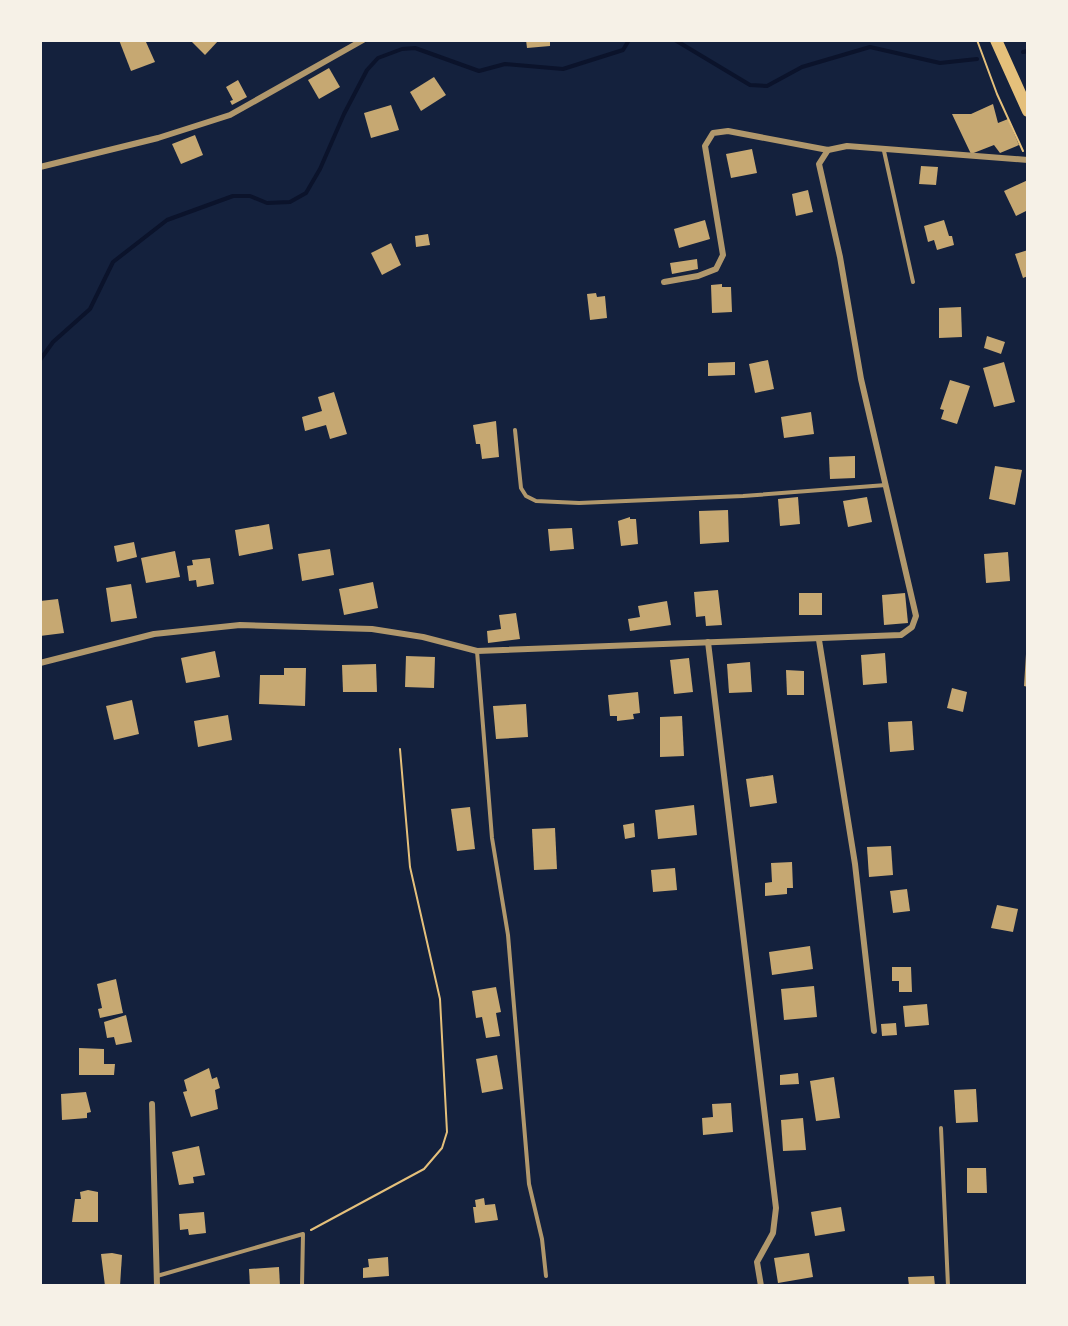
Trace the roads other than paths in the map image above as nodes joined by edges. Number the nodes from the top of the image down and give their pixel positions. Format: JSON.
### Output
{"nodes":[{"id":1,"x":363,"y":40,"type":"edge"},
{"id":2,"x":997,"y":43,"type":"edge"},
{"id":3,"x":1028,"y":111,"type":"edge"},
{"id":4,"x":828,"y":150,"type":"junction"},
{"id":5,"x":884,"y":151,"type":"junction"},
{"id":6,"x":1028,"y":160,"type":"edge"},
{"id":7,"x":40,"y":167,"type":"edge"},
{"id":8,"x":664,"y":282,"type":"dead end"},
{"id":9,"x":913,"y":282,"type":"dead end"},
{"id":10,"x":515,"y":430,"type":"dead end"},
{"id":11,"x":887,"y":485,"type":"junction"},
{"id":12,"x":819,"y":639,"type":"junction"},
{"id":13,"x":708,"y":642,"type":"junction"},
{"id":14,"x":477,"y":651,"type":"junction"},
{"id":15,"x":40,"y":663,"type":"edge"},
{"id":16,"x":874,"y":1032,"type":"dead end"},
{"id":17,"x":152,"y":1104,"type":"dead end"},
{"id":18,"x":941,"y":1128,"type":"dead end"},
{"id":19,"x":157,"y":1276,"type":"junction"},
{"id":20,"x":546,"y":1276,"type":"dead end"},
{"id":21,"x":157,"y":1286,"type":"edge"},
{"id":22,"x":302,"y":1286,"type":"edge"},
{"id":23,"x":761,"y":1286,"type":"edge"},
{"id":24,"x":948,"y":1286,"type":"edge"}],
"edges":[{"from":1,"to":7,"type":"street"},
{"from":2,"to":3,"type":"main road"},
{"from":4,"to":5,"type":"street"},
{"from":4,"to":8,"type":"street"},
{"from":4,"to":11,"type":"street"},
{"from":5,"to":6,"type":"street"},
{"from":5,"to":9,"type":"lane"},
{"from":10,"to":11,"type":"lane"},
{"from":11,"to":12,"type":"street"},
{"from":12,"to":13,"type":"street"},
{"from":12,"to":16,"type":"street"},
{"from":13,"to":14,"type":"street"},
{"from":13,"to":23,"type":"street"},
{"from":14,"to":15,"type":"street"},
{"from":14,"to":20,"type":"lane"},
{"from":17,"to":19,"type":"street"},
{"from":18,"to":24,"type":"lane"},
{"from":19,"to":21,"type":"street"},
{"from":19,"to":22,"type":"lane"}]}
